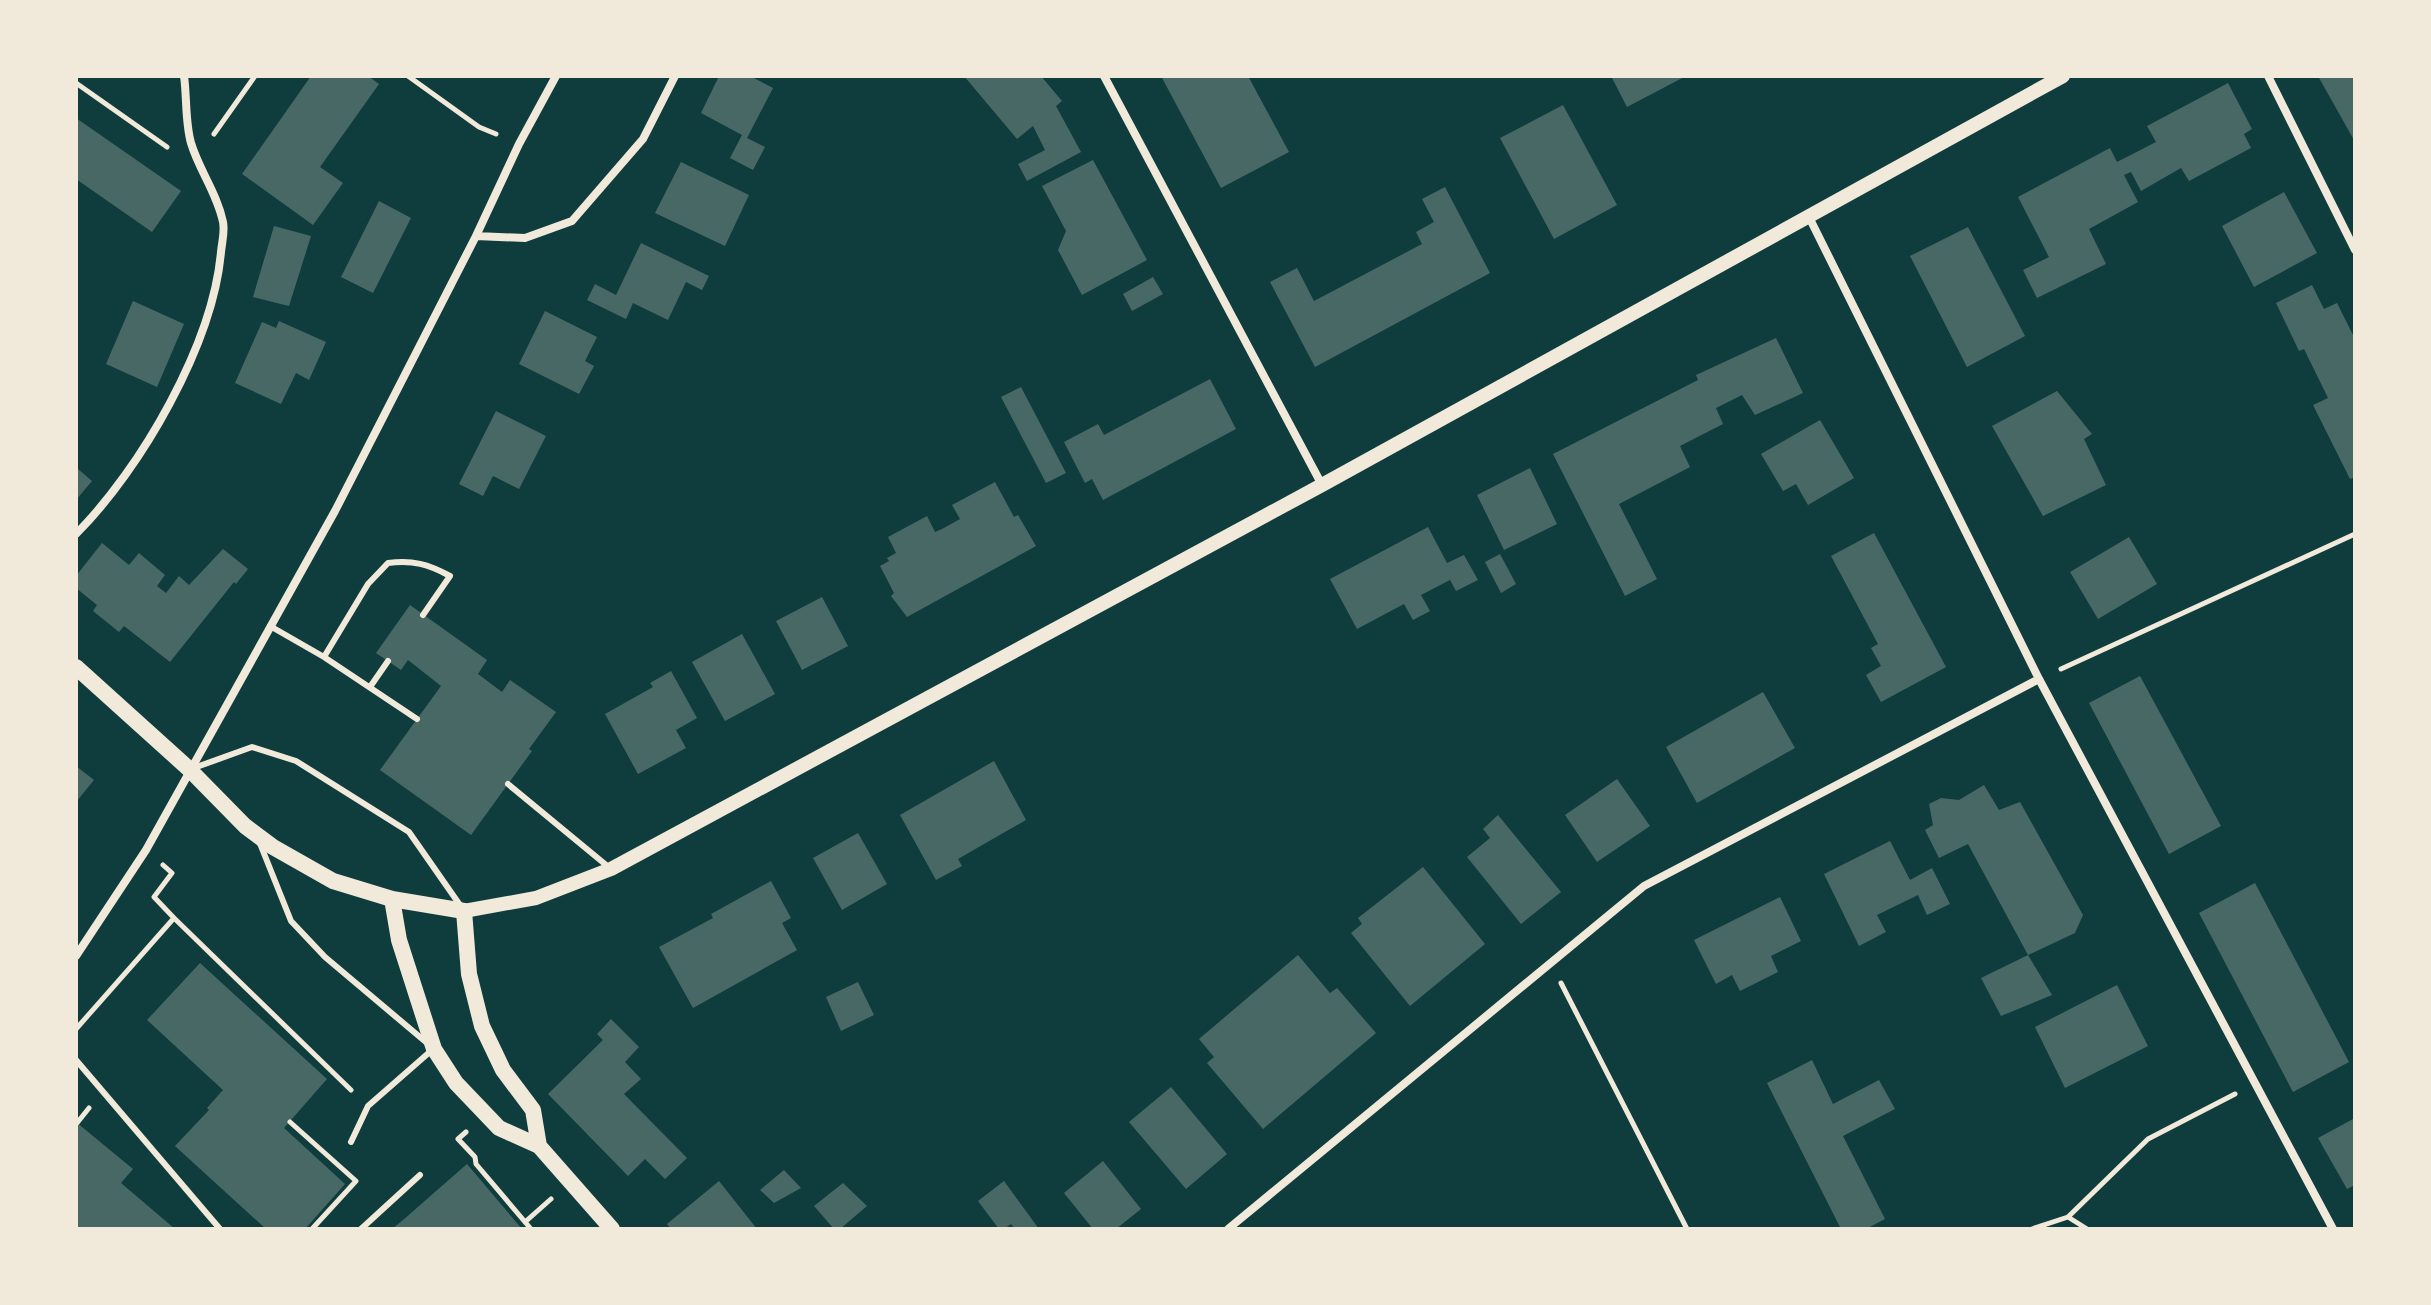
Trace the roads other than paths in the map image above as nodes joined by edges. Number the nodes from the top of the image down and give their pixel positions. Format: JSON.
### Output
{"nodes":[{"id":1,"x":184,"y":76,"type":"edge"},
{"id":2,"x":556,"y":76,"type":"edge"},
{"id":3,"x":675,"y":76,"type":"edge"},
{"id":4,"x":1104,"y":76,"type":"edge"},
{"id":5,"x":2063,"y":76,"type":"edge"},
{"id":6,"x":2268,"y":76,"type":"edge"},
{"id":7,"x":1808,"y":215,"type":"junction"},
{"id":8,"x":476,"y":236,"type":"junction"},
{"id":9,"x":2355,"y":250,"type":"edge"},
{"id":10,"x":1322,"y":485,"type":"junction"},
{"id":11,"x":76,"y":534,"type":"edge"},
{"id":12,"x":423,"y":615,"type":"dead end"},
{"id":13,"x":270,"y":626,"type":"junction"},
{"id":14,"x":324,"y":657,"type":"junction"},
{"id":15,"x":388,"y":661,"type":"dead end"},
{"id":16,"x":76,"y":667,"type":"edge"},
{"id":17,"x":2039,"y":679,"type":"junction"},
{"id":18,"x":370,"y":687,"type":"junction"},
{"id":19,"x":417,"y":719,"type":"dead end"},
{"id":20,"x":189,"y":769,"type":"junction"},
{"id":21,"x":508,"y":784,"type":"dead end"},
{"id":22,"x":256,"y":834,"type":"junction"},
{"id":23,"x":611,"y":869,"type":"junction"},
{"id":24,"x":392,"y":899,"type":"junction"},
{"id":25,"x":464,"y":911,"type":"junction"},
{"id":26,"x":76,"y":956,"type":"edge"},
{"id":27,"x":434,"y":1049,"type":"junction"},
{"id":28,"x":76,"y":1060,"type":"edge"},
{"id":29,"x":351,"y":1142,"type":"dead end"},
{"id":30,"x":539,"y":1146,"type":"junction"},
{"id":31,"x":420,"y":1175,"type":"dead end"},
{"id":32,"x":220,"y":1229,"type":"edge"},
{"id":33,"x":361,"y":1229,"type":"edge"},
{"id":34,"x":612,"y":1229,"type":"edge"},
{"id":35,"x":1228,"y":1229,"type":"edge"},
{"id":36,"x":2333,"y":1229,"type":"edge"}],
"edges":[{"from":1,"to":11,"type":"street"},
{"from":2,"to":8,"type":"street"},
{"from":3,"to":8,"type":"street"},
{"from":4,"to":10,"type":"street"},
{"from":5,"to":7,"type":"street"},
{"from":6,"to":9,"type":"street"},
{"from":7,"to":10,"type":"street"},
{"from":7,"to":17,"type":"street"},
{"from":8,"to":13,"type":"street"},
{"from":10,"to":23,"type":"street"},
{"from":12,"to":14,"type":"lane"},
{"from":13,"to":14,"type":"lane"},
{"from":13,"to":20,"type":"street"},
{"from":14,"to":18,"type":"lane"},
{"from":15,"to":18,"type":"lane"},
{"from":16,"to":20,"type":"main road"},
{"from":17,"to":35,"type":"street"},
{"from":17,"to":36,"type":"street"},
{"from":18,"to":19,"type":"lane"},
{"from":20,"to":22,"type":"main road"},
{"from":20,"to":25,"type":"lane"},
{"from":20,"to":26,"type":"street"},
{"from":21,"to":23,"type":"lane"},
{"from":22,"to":24,"type":"main road"},
{"from":22,"to":27,"type":"lane"},
{"from":23,"to":25,"type":"street"},
{"from":24,"to":25,"type":"main road"},
{"from":24,"to":27,"type":"main road"},
{"from":25,"to":30,"type":"main road"},
{"from":27,"to":29,"type":"lane"},
{"from":27,"to":30,"type":"main road"},
{"from":28,"to":32,"type":"lane"},
{"from":30,"to":34,"type":"main road"},
{"from":31,"to":33,"type":"lane"}]}
